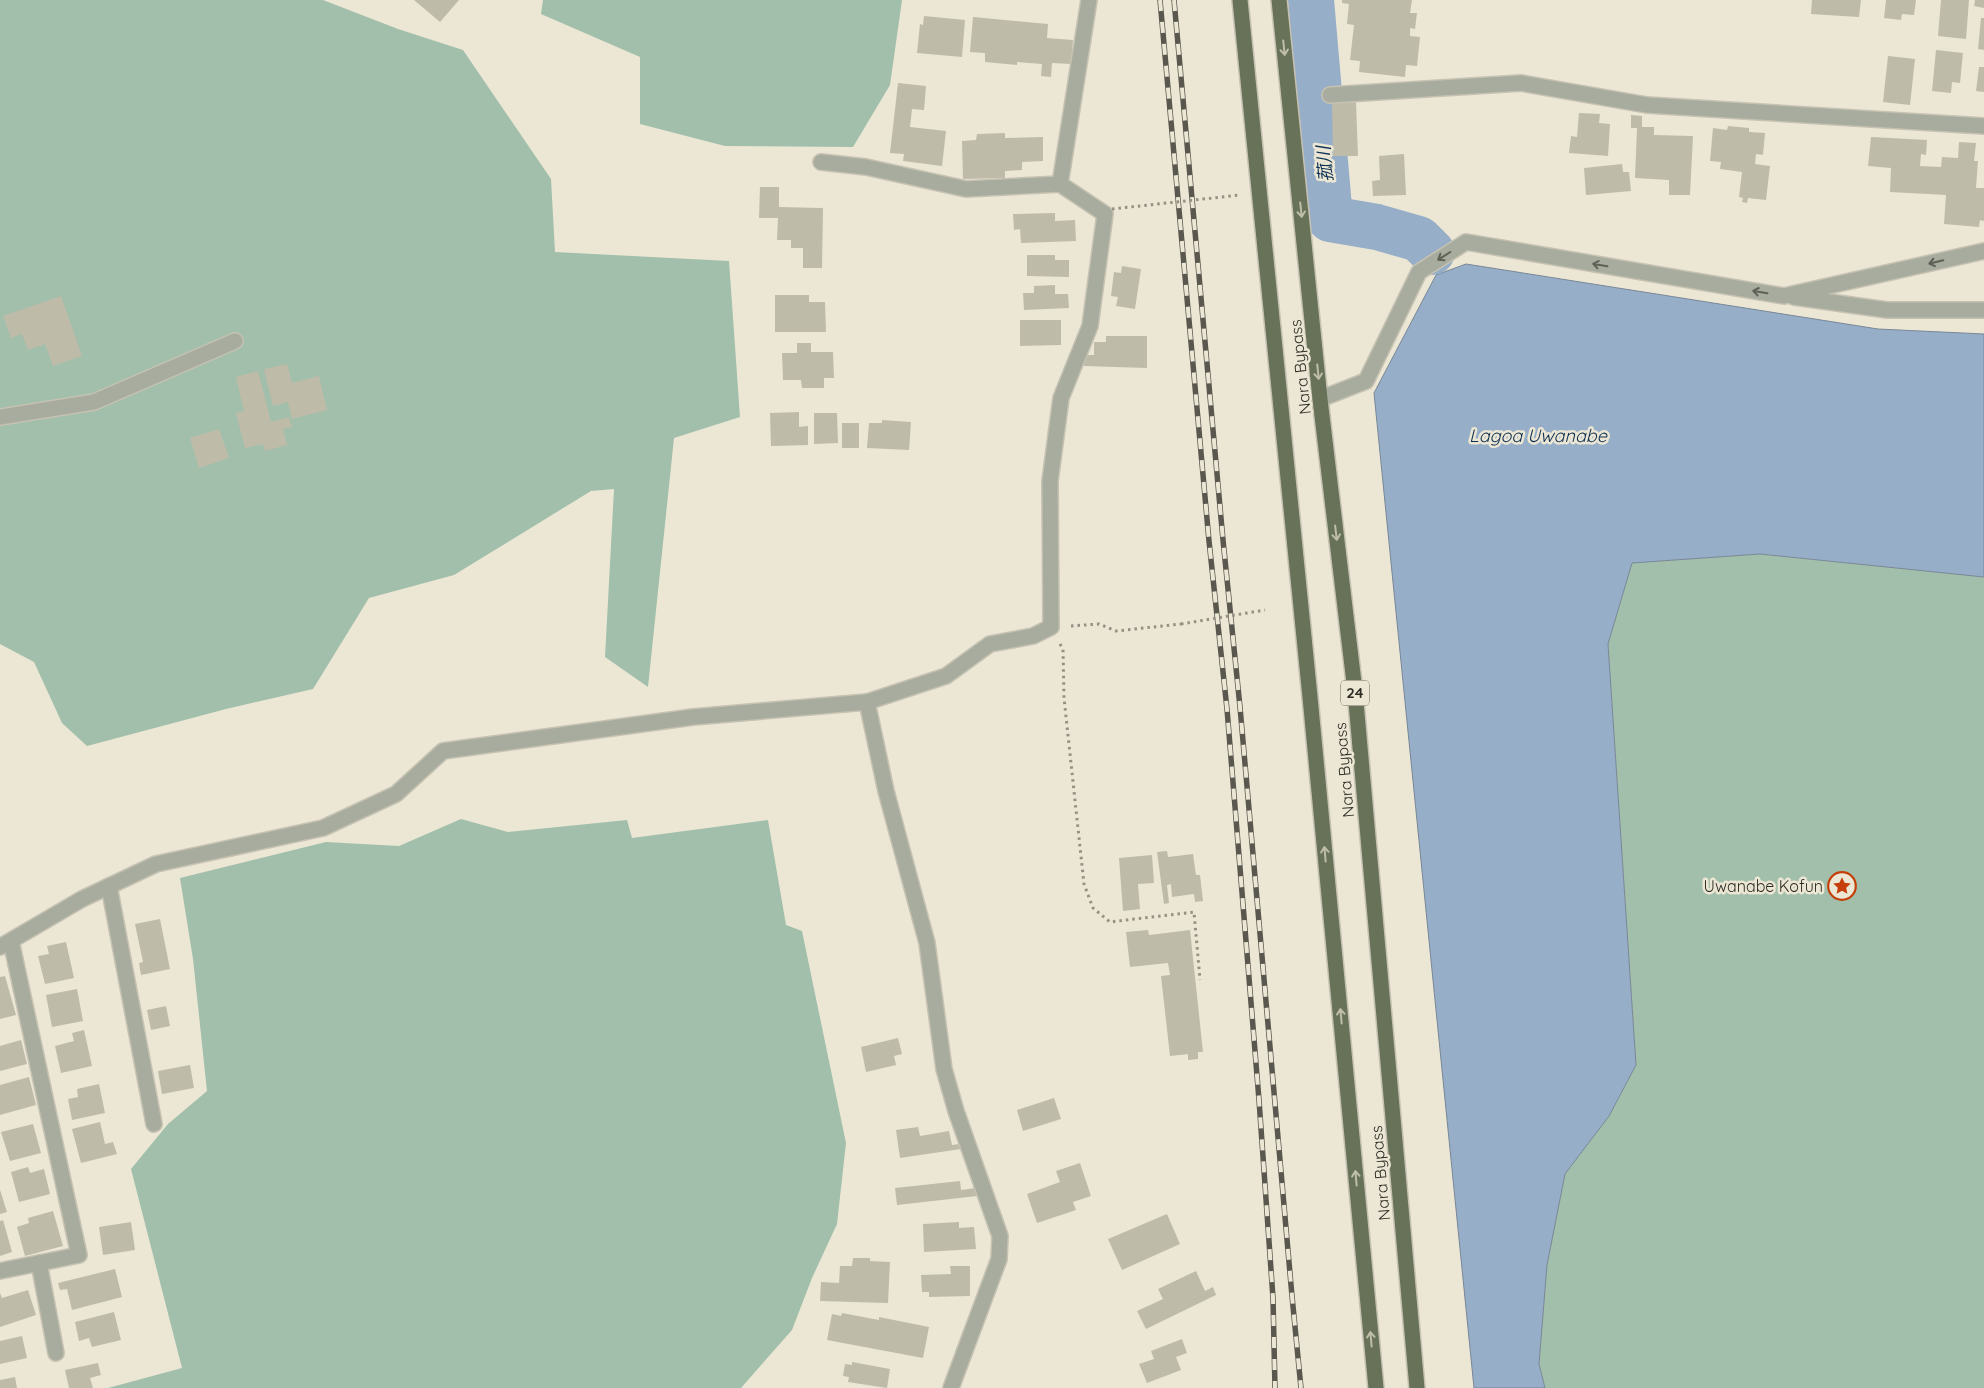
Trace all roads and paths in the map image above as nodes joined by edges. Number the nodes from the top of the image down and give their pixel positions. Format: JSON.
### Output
{"nodes":[{"id":1,"x":1089,"y":0,"type":"edge"},
{"id":2,"x":1240,"y":0,"type":"edge"},
{"id":3,"x":1279,"y":0,"type":"edge"},
{"id":4,"x":1330,"y":95,"type":"dead end"},
{"id":5,"x":1984,"y":126,"type":"edge"},
{"id":6,"x":821,"y":162,"type":"dead end"},
{"id":7,"x":1060,"y":184,"type":"junction"},
{"id":8,"x":1240,"y":195,"type":"dead end"},
{"id":9,"x":1112,"y":209,"type":"dead end"},
{"id":10,"x":1984,"y":251,"type":"edge"},
{"id":11,"x":1784,"y":296,"type":"junction"},
{"id":12,"x":1984,"y":310,"type":"edge"},
{"id":13,"x":236,"y":341,"type":"dead end"},
{"id":14,"x":1320,"y":399,"type":"junction"},
{"id":15,"x":0,"y":417,"type":"edge"},
{"id":16,"x":1265,"y":610,"type":"dead end"},
{"id":17,"x":1052,"y":627,"type":"junction"},
{"id":18,"x":867,"y":702,"type":"junction"},
{"id":19,"x":109,"y":886,"type":"junction"},
{"id":20,"x":5,"y":944,"type":"edge"},
{"id":21,"x":1200,"y":980,"type":"dead end"},
{"id":22,"x":154,"y":1124,"type":"dead end"},
{"id":23,"x":39,"y":1263,"type":"junction"},
{"id":24,"x":0,"y":1270,"type":"edge"},
{"id":25,"x":56,"y":1353,"type":"dead end"},
{"id":26,"x":951,"y":1388,"type":"edge"},
{"id":27,"x":1376,"y":1388,"type":"edge"},
{"id":28,"x":1417,"y":1388,"type":"edge"}],
"edges":[{"from":1,"to":7,"type":"street"},
{"from":27,"to":2,"type":"highway","name":"Nara Bypass","one_way":true},
{"from":3,"to":14,"type":"highway","name":"Nara Bypass","number":"24","one_way":true},
{"from":4,"to":5,"type":"street"},
{"from":6,"to":7,"type":"street"},
{"from":7,"to":17,"type":"street"},
{"from":8,"to":9,"type":"path","bridge":true},
{"from":10,"to":11,"type":"street","one_way":true},
{"from":11,"to":12,"type":"street"},
{"from":11,"to":14,"type":"street","one_way":true},
{"from":13,"to":15,"type":"street"},
{"from":14,"to":28,"type":"highway","name":"Nara Bypass","number":"24","one_way":true},
{"from":16,"to":17,"type":"path","bridge":true},
{"from":17,"to":18,"type":"street"},
{"from":17,"to":21,"type":"path"},
{"from":18,"to":19,"type":"street"},
{"from":18,"to":26,"type":"street"},
{"from":19,"to":20,"type":"street"},
{"from":19,"to":22,"type":"street"},
{"from":20,"to":23,"type":"street"},
{"from":23,"to":24,"type":"street"},
{"from":23,"to":25,"type":"street"}]}
